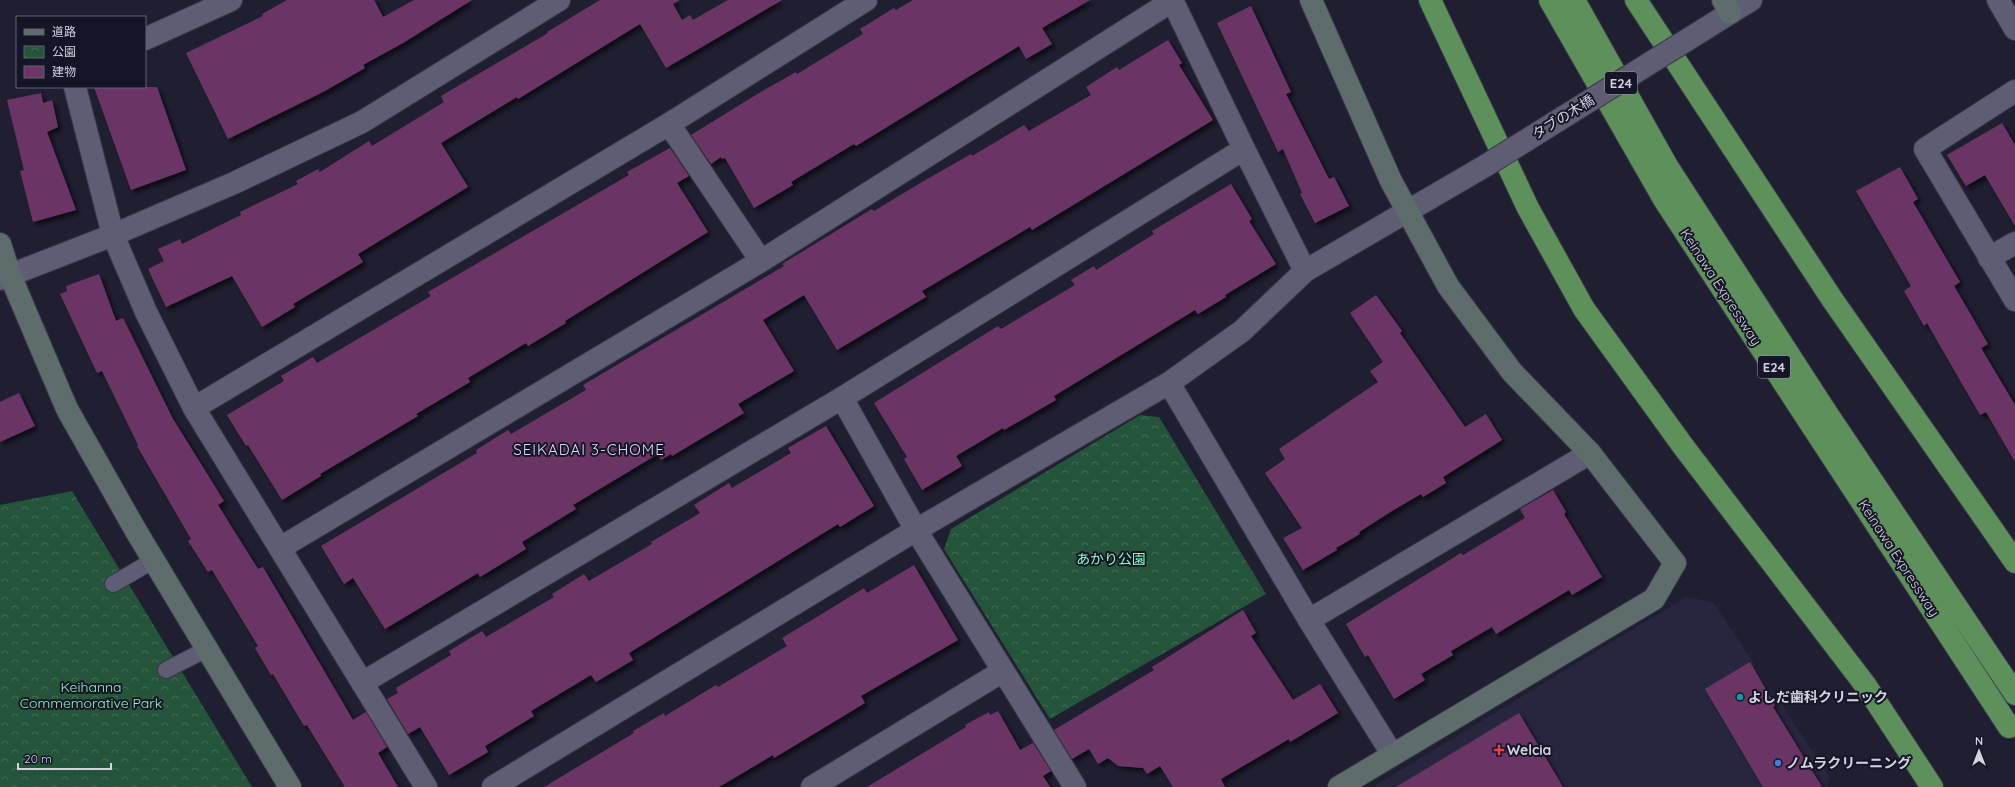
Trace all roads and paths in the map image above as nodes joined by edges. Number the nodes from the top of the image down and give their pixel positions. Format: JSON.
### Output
{"nodes":[{"id":1,"x":231,"y":0,"type":"edge"},
{"id":2,"x":559,"y":0,"type":"edge"},
{"id":3,"x":866,"y":0,"type":"edge"},
{"id":4,"x":1311,"y":0,"type":"edge"},
{"id":5,"x":1430,"y":0,"type":"edge"},
{"id":6,"x":1550,"y":0,"type":"edge"},
{"id":7,"x":1574,"y":0,"type":"edge"},
{"id":8,"x":1636,"y":0,"type":"edge"},
{"id":9,"x":1751,"y":0,"type":"edge"},
{"id":10,"x":1998,"y":0,"type":"edge"},
{"id":11,"x":1172,"y":1,"type":"edge"},
{"id":12,"x":1726,"y":6,"type":"edge"},
{"id":13,"x":2015,"y":29,"type":"edge"},
{"id":14,"x":146,"y":39,"type":"edge"},
{"id":15,"x":75,"y":88,"type":"edge"},
{"id":16,"x":2015,"y":91,"type":"edge"},
{"id":17,"x":669,"y":124,"type":"junction"},
{"id":18,"x":1244,"y":149,"type":"junction"},
{"id":19,"x":1406,"y":211,"type":"junction"},
{"id":20,"x":113,"y":234,"type":"junction"},
{"id":21,"x":2015,"y":243,"type":"edge"},
{"id":22,"x":0,"y":244,"type":"edge"},
{"id":23,"x":1989,"y":258,"type":"junction"},
{"id":24,"x":761,"y":261,"type":"junction"},
{"id":25,"x":1305,"y":271,"type":"junction"},
{"id":26,"x":5,"y":277,"type":"edge"},
{"id":27,"x":2015,"y":300,"type":"edge"},
{"id":28,"x":1169,"y":382,"type":"junction"},
{"id":29,"x":842,"y":398,"type":"junction"},
{"id":30,"x":194,"y":408,"type":"junction"},
{"id":31,"x":1590,"y":453,"type":"junction"},
{"id":32,"x":916,"y":530,"type":"junction"},
{"id":33,"x":280,"y":548,"type":"junction"},
{"id":34,"x":154,"y":560,"type":"junction"},
{"id":35,"x":2015,"y":562,"type":"edge"},
{"id":36,"x":113,"y":584,"type":"dead end"},
{"id":37,"x":1308,"y":620,"type":"junction"},
{"id":38,"x":207,"y":649,"type":"junction"},
{"id":39,"x":166,"y":670,"type":"dead end"},
{"id":40,"x":1003,"y":671,"type":"junction"},
{"id":41,"x":362,"y":683,"type":"junction"},
{"id":42,"x":2015,"y":694,"type":"edge"},
{"id":43,"x":2009,"y":727,"type":"dead end"},
{"id":44,"x":1392,"y":754,"type":"junction"},
{"id":45,"x":290,"y":787,"type":"edge"},
{"id":46,"x":426,"y":787,"type":"edge"},
{"id":47,"x":493,"y":787,"type":"edge"},
{"id":48,"x":812,"y":787,"type":"edge"},
{"id":49,"x":1076,"y":787,"type":"edge"},
{"id":50,"x":1339,"y":787,"type":"edge"},
{"id":51,"x":1932,"y":787,"type":"edge"}],
"edges":[{"from":1,"to":14,"type":"street"},
{"from":2,"to":20,"type":"street"},
{"from":3,"to":17,"type":"street"},
{"from":4,"to":19,"type":"street"},
{"from":5,"to":51,"type":"highway"},
{"from":6,"to":43,"type":"highway","name":"Keinawa Expressway","number":"E24"},
{"from":7,"to":42,"type":"highway","name":"Keinawa Expressway","number":"E24"},
{"from":8,"to":35,"type":"highway"},
{"from":9,"to":12,"type":"street","name":"タブの木橋"},
{"from":10,"to":13,"type":"street"},
{"from":11,"to":18,"type":"street"},
{"from":11,"to":24,"type":"street"},
{"from":12,"to":19,"type":"street","name":"タブの木橋","bridge":true},
{"from":15,"to":20,"type":"street"},
{"from":16,"to":23,"type":"street"},
{"from":17,"to":24,"type":"street"},
{"from":17,"to":30,"type":"street"},
{"from":18,"to":25,"type":"street"},
{"from":18,"to":29,"type":"street"},
{"from":19,"to":25,"type":"street","name":"タブの木橋"},
{"from":19,"to":31,"type":"street"},
{"from":20,"to":26,"type":"street"},
{"from":20,"to":30,"type":"street"},
{"from":21,"to":23,"type":"street"},
{"from":22,"to":26,"type":"street"},
{"from":23,"to":27,"type":"street"},
{"from":24,"to":33,"type":"street"},
{"from":25,"to":28,"type":"street","name":"タブの木橋"},
{"from":26,"to":34,"type":"street"},
{"from":28,"to":32,"type":"street","name":"タブの木橋"},
{"from":28,"to":37,"type":"street"},
{"from":29,"to":32,"type":"street"},
{"from":29,"to":41,"type":"street"},
{"from":30,"to":33,"type":"street"},
{"from":31,"to":37,"type":"street"},
{"from":31,"to":44,"type":"street"},
{"from":32,"to":40,"type":"street"},
{"from":32,"to":47,"type":"street","name":"タブの木橋"},
{"from":33,"to":41,"type":"street"},
{"from":34,"to":36,"type":"lane"},
{"from":34,"to":38,"type":"street"},
{"from":37,"to":44,"type":"street"},
{"from":38,"to":39,"type":"lane"},
{"from":38,"to":45,"type":"street"},
{"from":40,"to":48,"type":"street"},
{"from":40,"to":49,"type":"street"},
{"from":41,"to":46,"type":"street"},
{"from":44,"to":50,"type":"street"}]}
